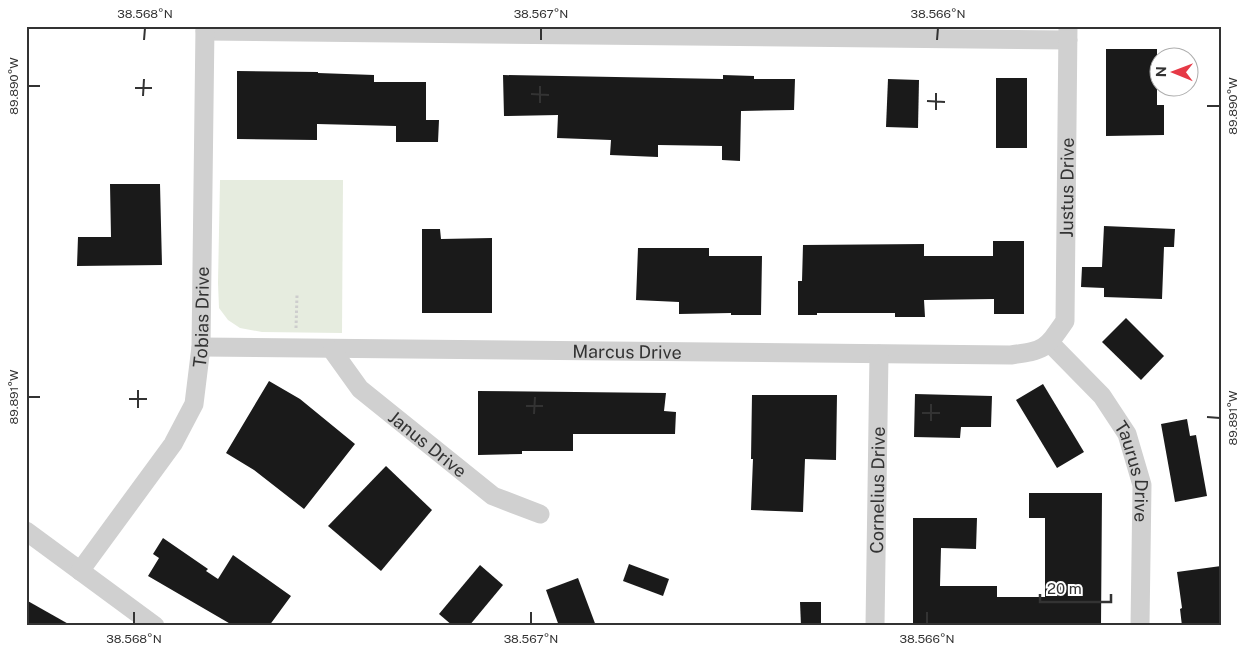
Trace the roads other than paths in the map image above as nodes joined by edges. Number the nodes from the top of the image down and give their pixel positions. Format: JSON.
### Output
{"nodes":[{"id":1,"x":205,"y":29,"type":"edge"},
{"id":2,"x":1068,"y":33,"type":"edge"},
{"id":3,"x":1050,"y":344,"type":"junction"},
{"id":4,"x":201,"y":347,"type":"junction"},
{"id":5,"x":332,"y":350,"type":"junction"},
{"id":6,"x":879,"y":354,"type":"junction"},
{"id":7,"x":540,"y":514,"type":"dead end"},
{"id":8,"x":26,"y":531,"type":"edge"},
{"id":9,"x":80,"y":571,"type":"junction"},
{"id":10,"x":155,"y":626,"type":"edge"},
{"id":11,"x":875,"y":626,"type":"edge"},
{"id":12,"x":1140,"y":626,"type":"edge"}],
"edges":[{"from":1,"to":2,"type":"street"},
{"from":1,"to":4,"type":"street","name":"Tobias Drive"},
{"from":2,"to":3,"type":"street","name":"Justus Drive"},
{"from":3,"to":6,"type":"street","name":"Marcus Drive"},
{"from":3,"to":12,"type":"street","name":"Taurus Drive"},
{"from":4,"to":5,"type":"street","name":"Marcus Drive"},
{"from":4,"to":9,"type":"street","name":"Tobias Drive"},
{"from":5,"to":6,"type":"street","name":"Marcus Drive"},
{"from":5,"to":7,"type":"street","name":"Janus Drive"},
{"from":6,"to":11,"type":"street","name":"Cornelius Drive"},
{"from":8,"to":9,"type":"street"},
{"from":9,"to":10,"type":"street"}]}
